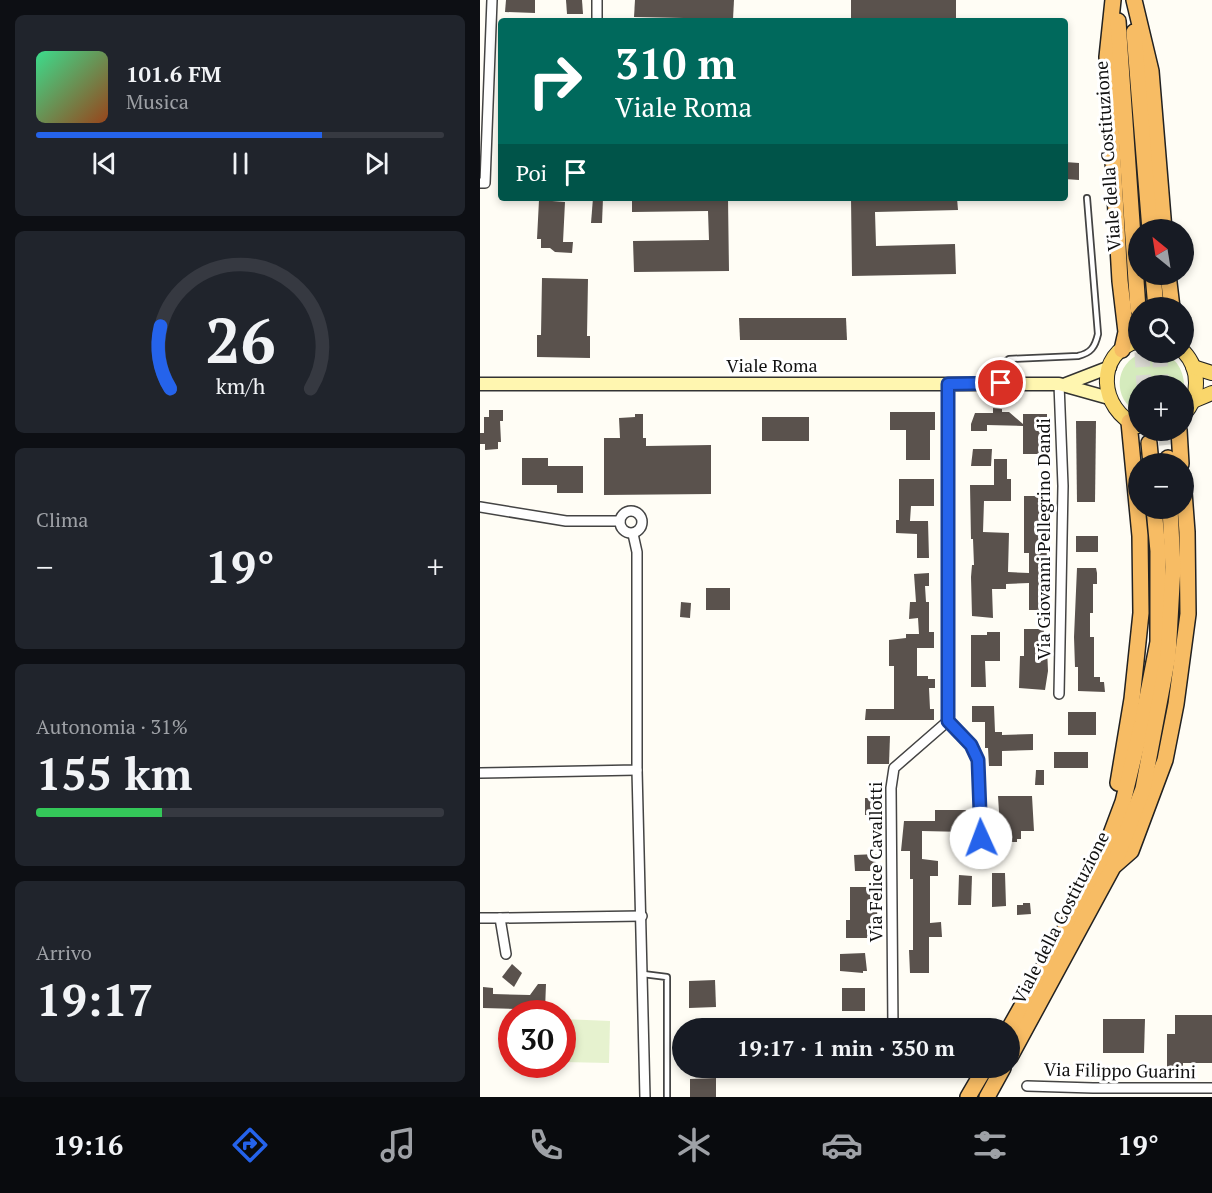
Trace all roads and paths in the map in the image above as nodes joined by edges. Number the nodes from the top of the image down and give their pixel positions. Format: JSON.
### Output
{"nodes":[{"id":1,"x":492,"y":0,"type":"edge"},
{"id":2,"x":597,"y":0,"type":"edge"},
{"id":3,"x":1115,"y":0,"type":"edge"},
{"id":4,"x":1133,"y":0,"type":"edge"},
{"id":5,"x":597,"y":18,"type":"edge"},
{"id":6,"x":490,"y":70,"type":"junction"},
{"id":7,"x":498,"y":70,"type":"edge"},
{"id":8,"x":480,"y":183,"type":"edge"},
{"id":9,"x":1087,"y":198,"type":"dead end"},
{"id":10,"x":1149,"y":219,"type":"edge"},
{"id":11,"x":1163,"y":219,"type":"edge"},
{"id":12,"x":1137,"y":297,"type":"edge"},
{"id":13,"x":1128,"y":347,"type":"edge"},
{"id":14,"x":1122,"y":350,"type":"junction"},
{"id":15,"x":1191,"y":363,"type":"edge"},
{"id":16,"x":1193,"y":367,"type":"junction"},
{"id":17,"x":1110,"y":368,"type":"junction"},
{"id":18,"x":1212,"y":373,"type":"edge"},
{"id":19,"x":1001,"y":383,"type":"junction"},
{"id":20,"x":480,"y":384,"type":"edge"},
{"id":21,"x":948,"y":384,"type":"junction"},
{"id":22,"x":1062,"y":384,"type":"junction"},
{"id":23,"x":1194,"y":393,"type":"edge"},
{"id":24,"x":1212,"y":393,"type":"edge"},
{"id":25,"x":1109,"y":398,"type":"junction"},
{"id":26,"x":1194,"y":401,"type":"edge"},
{"id":27,"x":1128,"y":420,"type":"edge"},
{"id":28,"x":1135,"y":441,"type":"edge"},
{"id":29,"x":1149,"y":444,"type":"dead end"},
{"id":30,"x":1149,"y":453,"type":"edge"},
{"id":31,"x":480,"y":507,"type":"edge"},
{"id":32,"x":1155,"y":519,"type":"edge"},
{"id":33,"x":1171,"y":519,"type":"edge"},
{"id":34,"x":1186,"y":519,"type":"edge"},
{"id":35,"x":620,"y":521,"type":"junction"},
{"id":36,"x":633,"y":534,"type":"junction"},
{"id":37,"x":1059,"y":694,"type":"dead end"},
{"id":38,"x":948,"y":721,"type":"junction"},
{"id":39,"x":637,"y":770,"type":"junction"},
{"id":40,"x":480,"y":773,"type":"edge"},
{"id":41,"x":981,"y":838,"type":"dead end"},
{"id":42,"x":1113,"y":867,"type":"junction"},
{"id":43,"x":1096,"y":874,"type":"junction"},
{"id":44,"x":642,"y":916,"type":"junction"},
{"id":45,"x":480,"y":918,"type":"edge"},
{"id":46,"x":500,"y":918,"type":"junction"},
{"id":47,"x":506,"y":954,"type":"dead end"},
{"id":48,"x":643,"y":974,"type":"junction"},
{"id":49,"x":893,"y":1018,"type":"edge"},
{"id":50,"x":1015,"y":1018,"type":"edge"},
{"id":51,"x":1020,"y":1039,"type":"edge"},
{"id":52,"x":980,"y":1078,"type":"edge"},
{"id":53,"x":997,"y":1078,"type":"edge"},
{"id":54,"x":1027,"y":1086,"type":"dead end"},
{"id":55,"x":1212,"y":1088,"type":"edge"},
{"id":56,"x":645,"y":1097,"type":"edge"},
{"id":57,"x":667,"y":1097,"type":"edge"},
{"id":58,"x":968,"y":1097,"type":"edge"},
{"id":59,"x":987,"y":1097,"type":"edge"}],
"edges":[{"from":1,"to":6,"type":"street"},
{"from":2,"to":5,"type":"street"},
{"from":3,"to":12,"type":"highway","name":"Viale della Costituzione"},
{"from":3,"to":14,"type":"highway"},
{"from":4,"to":10,"type":"highway","name":"Viale della Costituzione"},
{"from":4,"to":11,"type":"highway"},
{"from":6,"to":7,"type":"street"},
{"from":6,"to":8,"type":"street"},
{"from":9,"to":19,"type":"lane"},
{"from":13,"to":14,"type":"main road"},
{"from":14,"to":17,"type":"main road"},
{"from":15,"to":16,"type":"main road"},
{"from":16,"to":18,"type":"main road"},
{"from":16,"to":23,"type":"main road"},
{"from":17,"to":22,"type":"main road","name":"Viale Roma"},
{"from":17,"to":25,"type":"main road"},
{"from":19,"to":21,"type":"main road","name":"Viale Roma"},
{"from":19,"to":22,"type":"main road","name":"Viale Roma"},
{"from":20,"to":21,"type":"main road","name":"Viale Roma"},
{"from":21,"to":38,"type":"street"},
{"from":22,"to":25,"type":"main road","name":"Viale Roma"},
{"from":22,"to":37,"type":"street","name":"Via Giovanni Pellegrino Dandi"},
{"from":24,"to":26,"type":"main road"},
{"from":25,"to":27,"type":"main road"},
{"from":28,"to":43,"type":"highway"},
{"from":29,"to":30,"type":"highway"},
{"from":31,"to":35,"type":"street"},
{"from":32,"to":43,"type":"highway","name":"Viale della Costituzione"},
{"from":33,"to":42,"type":"highway","name":"Viale della Costituzione"},
{"from":34,"to":42,"type":"highway"},
{"from":35,"to":36,"type":"street"},
{"from":35,"to":36,"type":"street"},
{"from":36,"to":39,"type":"street"},
{"from":38,"to":41,"type":"street"},
{"from":38,"to":49,"type":"street","name":"Via Felice Cavallotti"},
{"from":39,"to":40,"type":"street"},
{"from":39,"to":44,"type":"street"},
{"from":42,"to":51,"type":"highway","name":"Viale della Costituzione"},
{"from":43,"to":50,"type":"highway","name":"Viale della Costituzione"},
{"from":44,"to":46,"type":"street"},
{"from":44,"to":48,"type":"street"},
{"from":45,"to":46,"type":"street"},
{"from":46,"to":47,"type":"street"},
{"from":48,"to":56,"type":"street"},
{"from":48,"to":57,"type":"lane"},
{"from":52,"to":58,"type":"highway"},
{"from":53,"to":59,"type":"highway"},
{"from":54,"to":55,"type":"street","name":"Via Filippo Guarini"}]}
